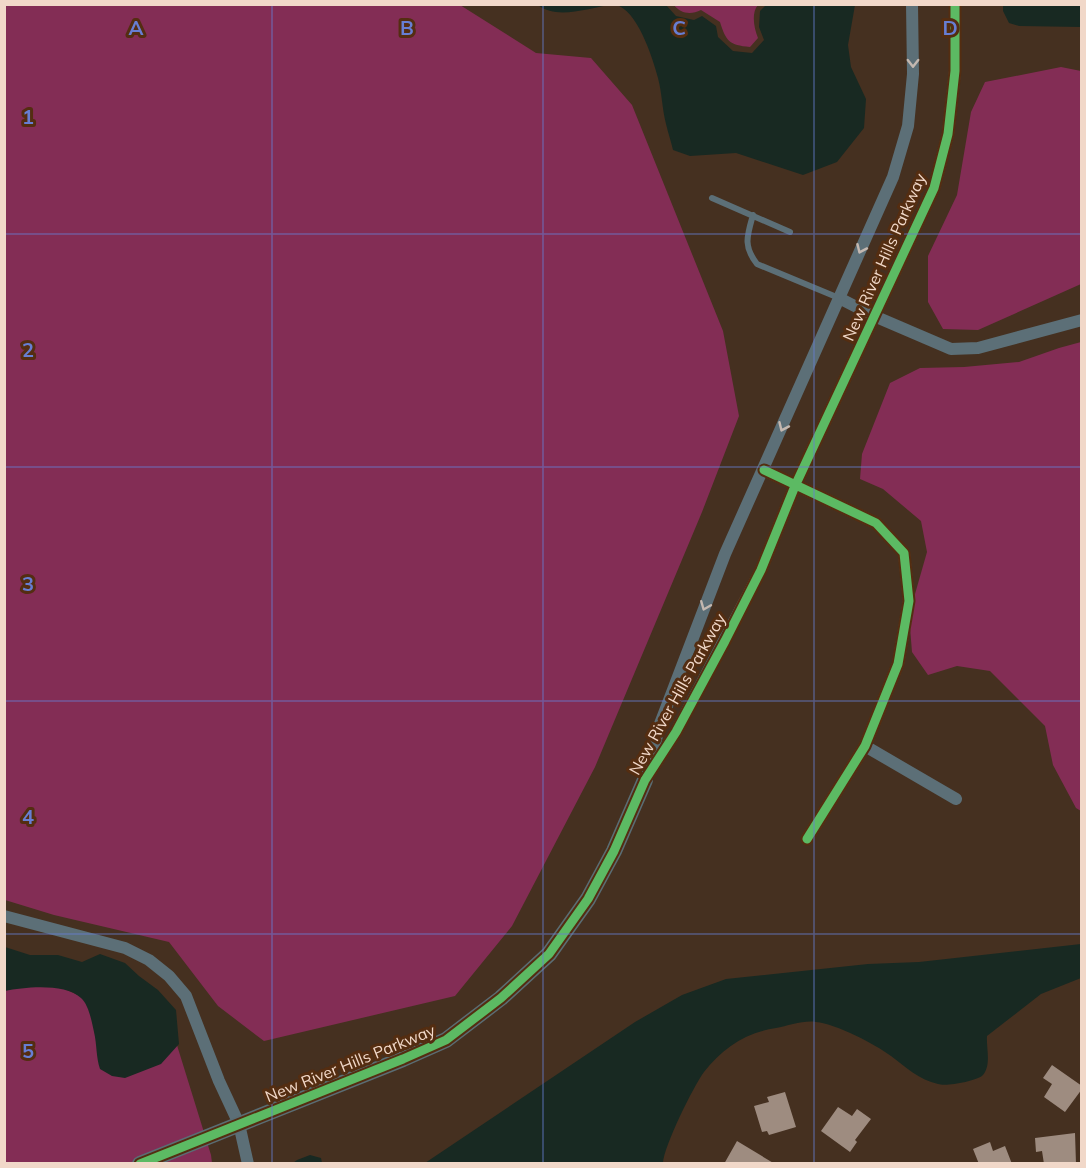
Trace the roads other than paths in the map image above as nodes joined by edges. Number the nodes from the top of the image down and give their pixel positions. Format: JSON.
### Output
{"nodes":[{"id":1,"x":912,"y":4,"type":"edge"},
{"id":2,"x":955,"y":4,"type":"edge"},
{"id":3,"x":712,"y":198,"type":"dead end"},
{"id":4,"x":753,"y":215,"type":"junction"},
{"id":5,"x":790,"y":232,"type":"dead end"},
{"id":6,"x":839,"y":298,"type":"junction"},
{"id":7,"x":874,"y":316,"type":"junction"},
{"id":8,"x":1082,"y":320,"type":"edge"},
{"id":9,"x":764,"y":470,"type":"junction"},
{"id":10,"x":795,"y":486,"type":"junction"},
{"id":11,"x":865,"y":746,"type":"junction"},
{"id":12,"x":645,"y":780,"type":"junction"},
{"id":13,"x":956,"y":799,"type":"dead end"},
{"id":14,"x":807,"y":839,"type":"dead end"},
{"id":15,"x":4,"y":916,"type":"edge"},
{"id":16,"x":238,"y":1124,"type":"junction"},
{"id":17,"x":140,"y":1164,"type":"edge"},
{"id":18,"x":248,"y":1164,"type":"edge"}],
"edges":[{"from":1,"to":6,"type":"street","name":"New River Hills Parkway","one_way":true},
{"from":2,"to":7,"type":"street","name":"New River Hills Parkway"},
{"from":3,"to":4,"type":"lane"},
{"from":4,"to":5,"type":"lane"},
{"from":4,"to":6,"type":"lane"},
{"from":6,"to":7,"type":"street"},
{"from":6,"to":9,"type":"street","name":"New River Hills Parkway","one_way":true},
{"from":7,"to":8,"type":"street"},
{"from":7,"to":10,"type":"street","name":"New River Hills Parkway"},
{"from":9,"to":10,"type":"street"},
{"from":9,"to":12,"type":"street","name":"New River Hills Parkway","one_way":true},
{"from":10,"to":11,"type":"street"},
{"from":10,"to":12,"type":"street","name":"New River Hills Parkway"},
{"from":11,"to":13,"type":"street"},
{"from":11,"to":14,"type":"street"},
{"from":12,"to":16,"type":"street","name":"New River Hills Parkway"},
{"from":15,"to":16,"type":"street"},
{"from":16,"to":17,"type":"street","name":"New River Hills Parkway"},
{"from":16,"to":18,"type":"street"}]}
